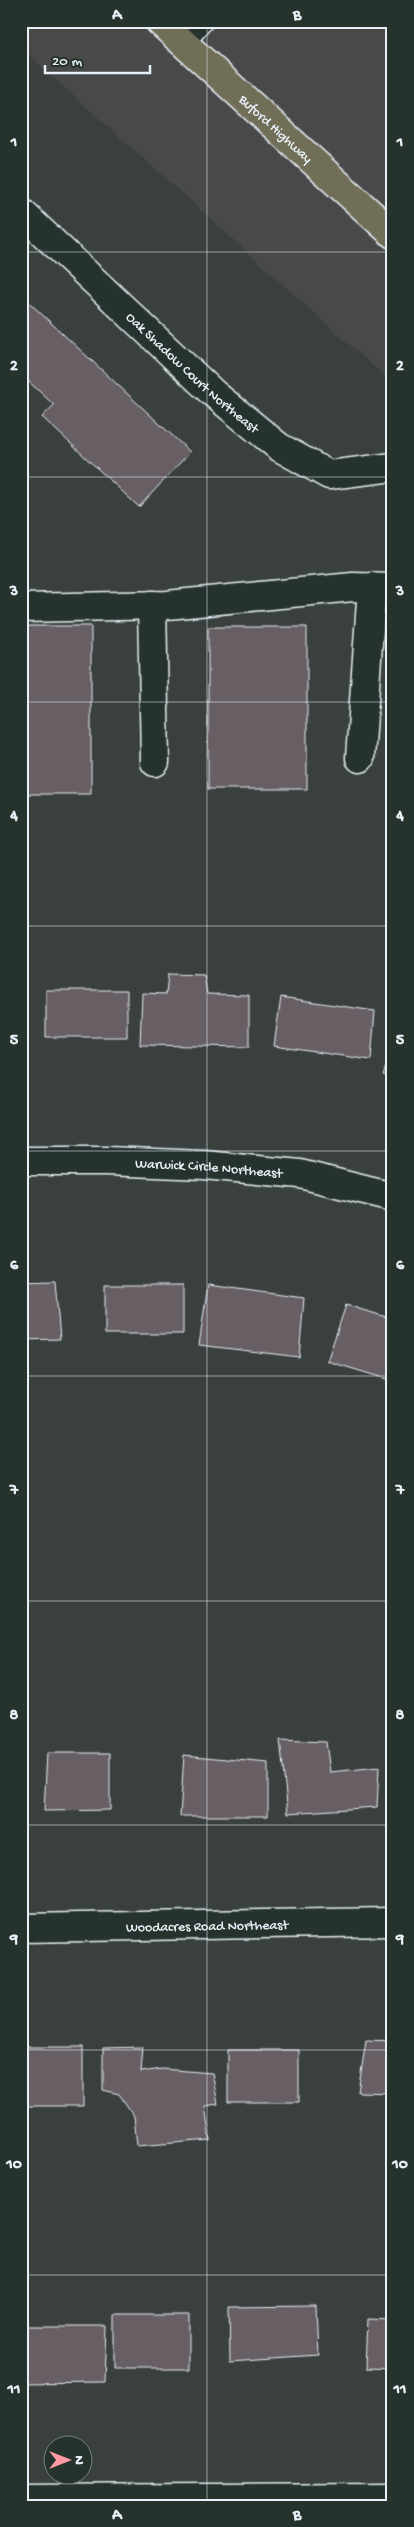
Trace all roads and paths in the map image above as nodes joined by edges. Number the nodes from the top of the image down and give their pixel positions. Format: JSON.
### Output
{"nodes":[{"id":1,"x":159,"y":21,"type":"edge"},
{"id":2,"x":204,"y":21,"type":"edge"},
{"id":3,"x":185,"y":44,"type":"junction"},
{"id":4,"x":21,"y":212,"type":"edge"},
{"id":5,"x":393,"y":234,"type":"edge"},
{"id":6,"x":393,"y":467,"type":"edge"},
{"id":7,"x":383,"y":587,"type":"edge"},
{"id":8,"x":152,"y":605,"type":"junction"},
{"id":9,"x":21,"y":608,"type":"edge"},
{"id":10,"x":360,"y":758,"type":"dead end"},
{"id":11,"x":154,"y":762,"type":"dead end"},
{"id":12,"x":21,"y":1161,"type":"edge"},
{"id":13,"x":393,"y":1197,"type":"edge"},
{"id":14,"x":393,"y":1922,"type":"edge"},
{"id":15,"x":21,"y":1928,"type":"edge"},
{"id":16,"x":393,"y":2497,"type":"edge"},
{"id":17,"x":21,"y":2499,"type":"edge"}],
"edges":[{"from":1,"to":3,"type":"main road","name":"Buford Highway"},
{"from":2,"to":3,"type":"lane"},
{"from":3,"to":5,"type":"main road","name":"Buford Highway"},
{"from":4,"to":6,"type":"street","name":"Oak Shadow Court Northeast"},
{"from":7,"to":8,"type":"street"},
{"from":7,"to":10,"type":"street"},
{"from":8,"to":9,"type":"street"},
{"from":8,"to":11,"type":"street"},
{"from":12,"to":13,"type":"street","name":"Warwick Circle Northeast"},
{"from":14,"to":15,"type":"street","name":"Woodacres Road Northeast"},
{"from":16,"to":17,"type":"street"}]}
